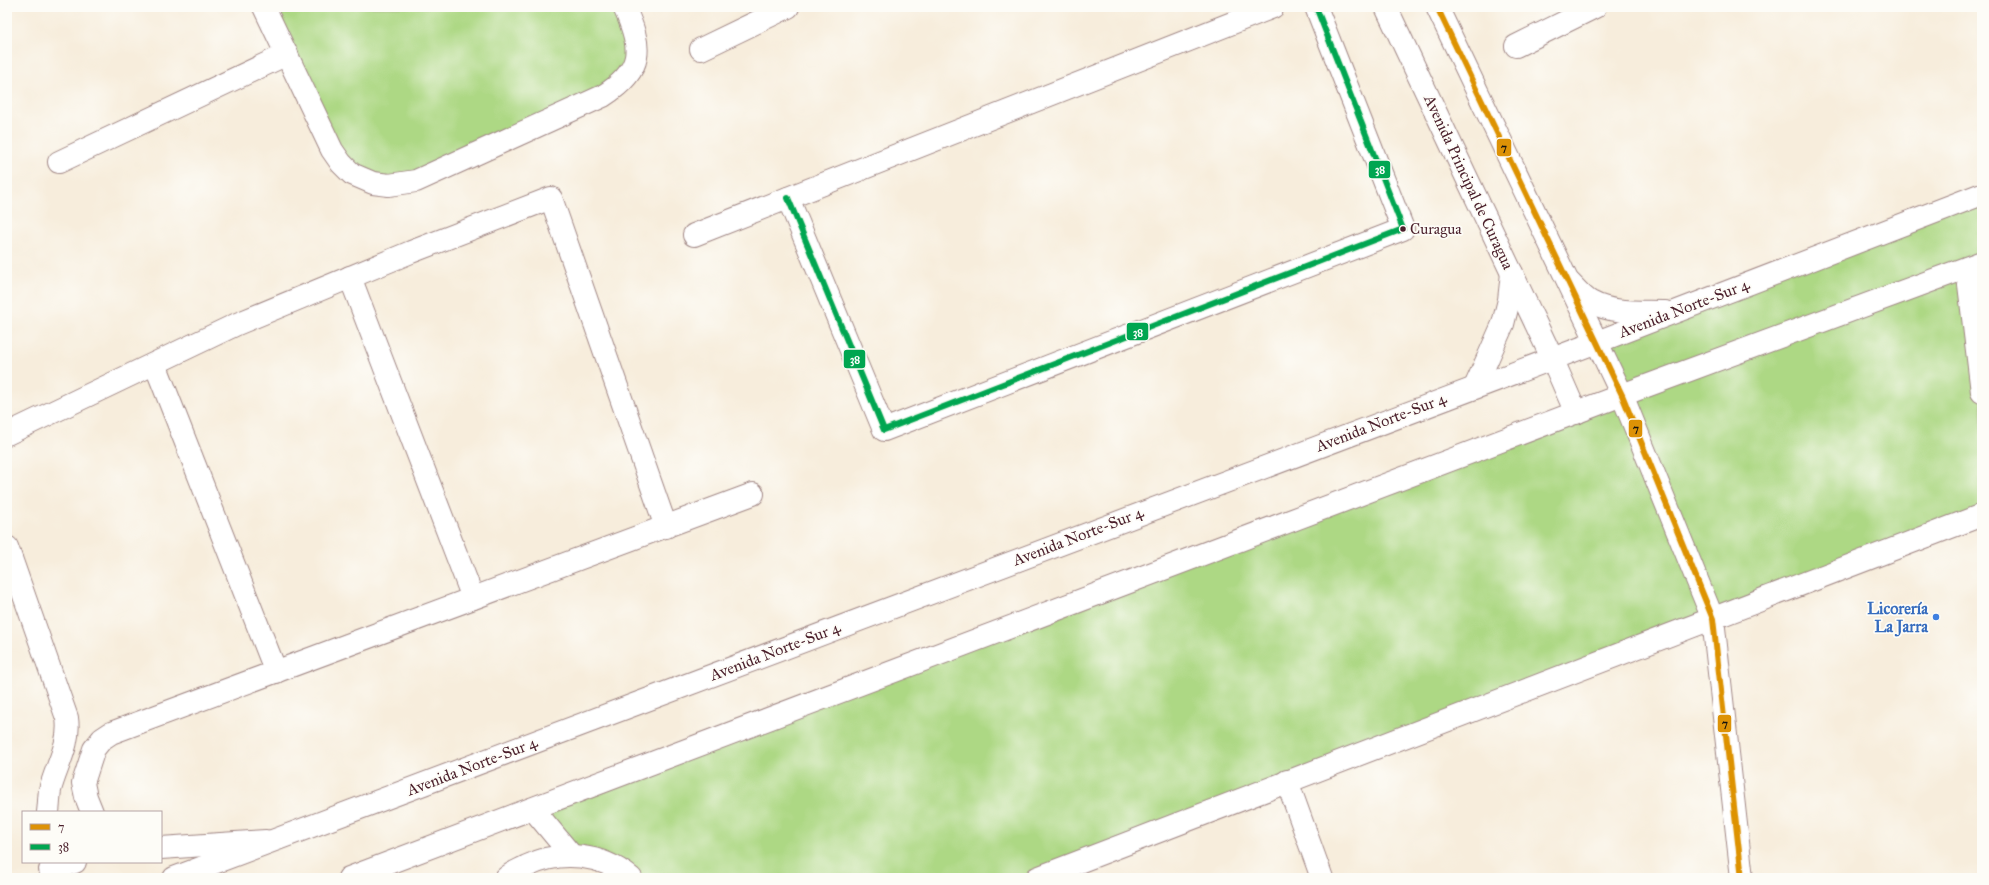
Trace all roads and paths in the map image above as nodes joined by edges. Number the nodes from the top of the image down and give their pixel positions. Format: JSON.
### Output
{"nodes":[{"id":1,"x":264,"y":7,"type":"edge"},
{"id":2,"x":624,"y":7,"type":"edge"},
{"id":3,"x":788,"y":7,"type":"edge"},
{"id":4,"x":1273,"y":7,"type":"edge"},
{"id":5,"x":1316,"y":7,"type":"edge"},
{"id":6,"x":1386,"y":7,"type":"edge"},
{"id":7,"x":1437,"y":7,"type":"edge"},
{"id":8,"x":1594,"y":7,"type":"edge"},
{"id":9,"x":1516,"y":46,"type":"dead end"},
{"id":10,"x":701,"y":49,"type":"dead end"},
{"id":11,"x":287,"y":54,"type":"junction"},
{"id":12,"x":59,"y":162,"type":"dead end"},
{"id":13,"x":1982,"y":194,"type":"edge"},
{"id":14,"x":788,"y":198,"type":"junction"},
{"id":15,"x":694,"y":235,"type":"dead end"},
{"id":16,"x":1975,"y":265,"type":"edge"},
{"id":17,"x":1512,"y":273,"type":"junction"},
{"id":18,"x":350,"y":277,"type":"junction"},
{"id":19,"x":1570,"y":283,"type":"junction"},
{"id":20,"x":1674,"y":312,"type":"junction"},
{"id":21,"x":1597,"y":342,"type":"junction"},
{"id":22,"x":1552,"y":358,"type":"junction"},
{"id":23,"x":155,"y":364,"type":"junction"},
{"id":24,"x":1475,"y":387,"type":"junction"},
{"id":25,"x":1982,"y":392,"type":"edge"},
{"id":26,"x":1622,"y":395,"type":"junction"},
{"id":27,"x":1576,"y":413,"type":"junction"},
{"id":28,"x":7,"y":434,"type":"edge"},
{"id":29,"x":753,"y":494,"type":"dead end"},
{"id":30,"x":1982,"y":515,"type":"edge"},
{"id":31,"x":666,"y":527,"type":"junction"},
{"id":32,"x":7,"y":547,"type":"edge"},
{"id":33,"x":473,"y":598,"type":"junction"},
{"id":34,"x":1713,"y":619,"type":"junction"},
{"id":35,"x":276,"y":672,"type":"junction"},
{"id":36,"x":1287,"y":781,"type":"junction"},
{"id":37,"x":83,"y":783,"type":"junction"},
{"id":38,"x":50,"y":791,"type":"junction"},
{"id":39,"x":533,"y":809,"type":"junction"},
{"id":40,"x":48,"y":811,"type":"edge"},
{"id":41,"x":92,"y":811,"type":"edge"},
{"id":42,"x":275,"y":840,"type":"junction"},
{"id":43,"x":162,"y":848,"type":"edge"},
{"id":44,"x":572,"y":856,"type":"junction"},
{"id":45,"x":72,"y":863,"type":"edge"},
{"id":46,"x":49,"y":870,"type":"edge"},
{"id":47,"x":174,"y":878,"type":"edge"},
{"id":48,"x":349,"y":878,"type":"edge"},
{"id":49,"x":506,"y":878,"type":"edge"},
{"id":50,"x":631,"y":878,"type":"edge"},
{"id":51,"x":1037,"y":878,"type":"edge"},
{"id":52,"x":1322,"y":878,"type":"edge"},
{"id":53,"x":1742,"y":878,"type":"edge"}],
"edges":[{"from":1,"to":11,"type":"street"},
{"from":2,"to":11,"type":"street"},
{"from":3,"to":10,"type":"street"},
{"from":4,"to":14,"type":"street"},
{"from":5,"to":14,"type":"street"},
{"from":6,"to":17,"type":"street","name":"Avenida Principal de Curagua"},
{"from":7,"to":19,"type":"street"},
{"from":8,"to":9,"type":"street"},
{"from":11,"to":12,"type":"street"},
{"from":13,"to":20,"type":"street","name":"Avenida Norte-Sur 4"},
{"from":14,"to":15,"type":"street"},
{"from":16,"to":25,"type":"street"},
{"from":16,"to":26,"type":"street"},
{"from":17,"to":22,"type":"street","name":"Avenida Principal de Curagua"},
{"from":17,"to":24,"type":"street"},
{"from":18,"to":23,"type":"street"},
{"from":18,"to":31,"type":"street"},
{"from":18,"to":33,"type":"street"},
{"from":19,"to":20,"type":"street"},
{"from":19,"to":21,"type":"street"},
{"from":20,"to":21,"type":"street","name":"Avenida Norte-Sur 4"},
{"from":21,"to":22,"type":"street","name":"Avenida Norte-Sur 4"},
{"from":21,"to":26,"type":"street"},
{"from":22,"to":24,"type":"street","name":"Avenida Norte-Sur 4"},
{"from":22,"to":27,"type":"street","name":"Avenida Principal de Curagua"},
{"from":23,"to":28,"type":"street"},
{"from":23,"to":35,"type":"street"},
{"from":24,"to":42,"type":"street","name":"Avenida Norte-Sur 4"},
{"from":26,"to":27,"type":"street"},
{"from":26,"to":34,"type":"street"},
{"from":27,"to":39,"type":"street"},
{"from":29,"to":31,"type":"street"},
{"from":30,"to":34,"type":"street"},
{"from":31,"to":33,"type":"street"},
{"from":32,"to":38,"type":"street"},
{"from":33,"to":35,"type":"street"},
{"from":34,"to":36,"type":"street"},
{"from":34,"to":53,"type":"street"},
{"from":35,"to":37,"type":"street"},
{"from":36,"to":51,"type":"street"},
{"from":36,"to":52,"type":"street"},
{"from":37,"to":38,"type":"street"},
{"from":37,"to":41,"type":"street"},
{"from":38,"to":40,"type":"street"},
{"from":39,"to":44,"type":"street"},
{"from":39,"to":48,"type":"street"},
{"from":42,"to":43,"type":"street"},
{"from":42,"to":47,"type":"street","name":"Avenida Norte-Sur 4"},
{"from":44,"to":49,"type":"street"},
{"from":44,"to":50,"type":"street"},
{"from":45,"to":46,"type":"street"}]}
